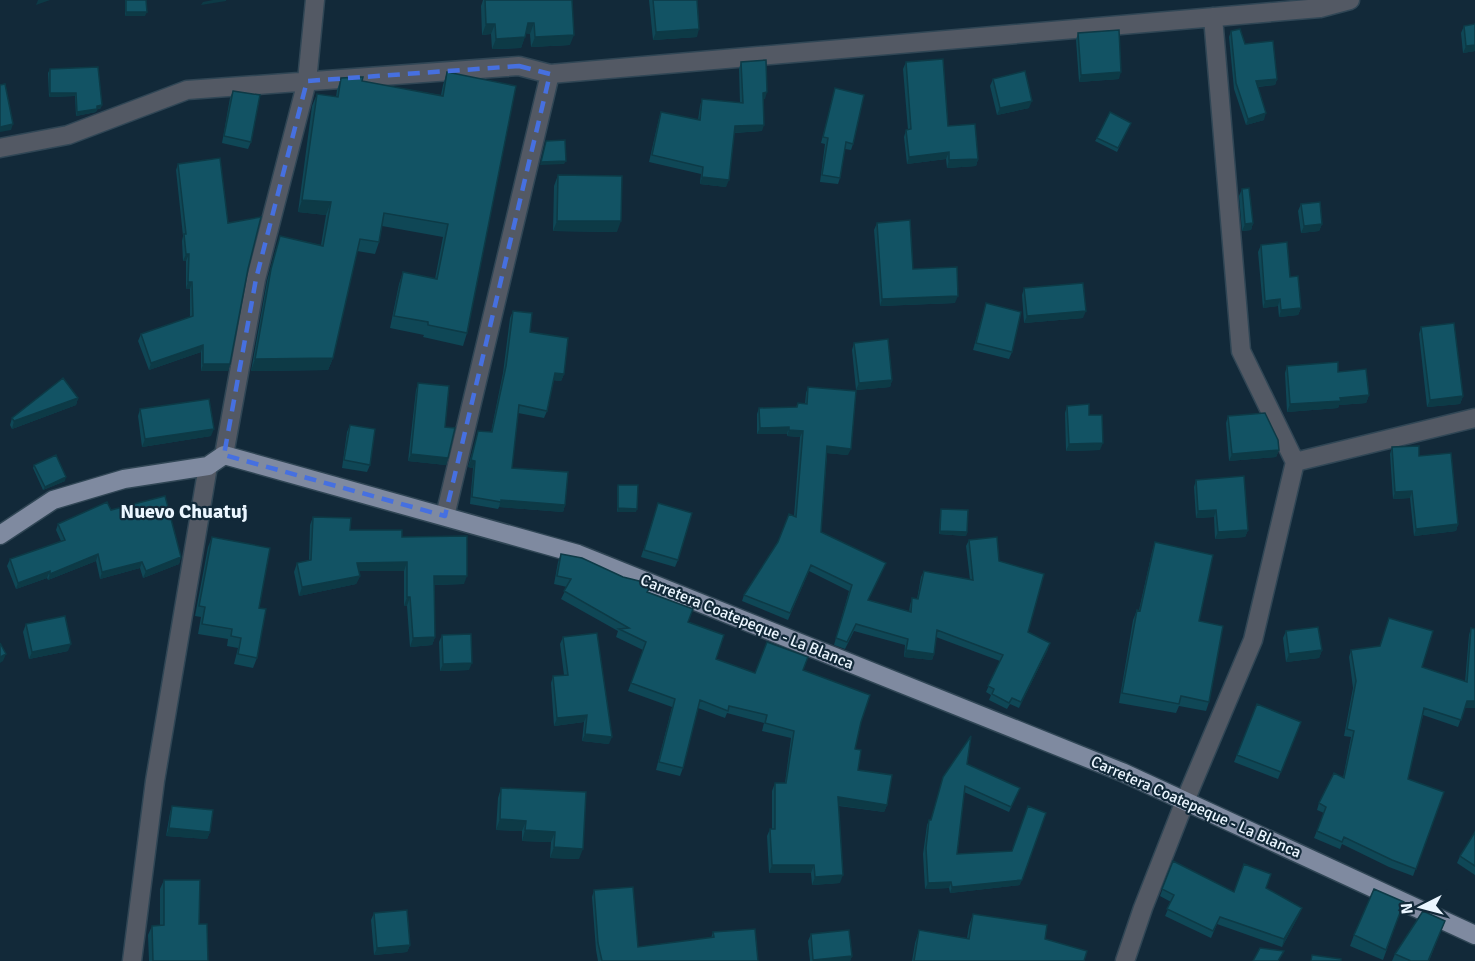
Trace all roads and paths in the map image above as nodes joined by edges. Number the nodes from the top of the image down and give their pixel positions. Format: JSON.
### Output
{"nodes":[{"id":1,"x":315,"y":0,"type":"edge"},
{"id":2,"x":1350,"y":0,"type":"edge"},
{"id":3,"x":1213,"y":17,"type":"junction"},
{"id":4,"x":550,"y":74,"type":"junction"},
{"id":5,"x":307,"y":81,"type":"junction"},
{"id":6,"x":0,"y":148,"type":"edge"},
{"id":7,"x":1475,"y":418,"type":"edge"},
{"id":8,"x":224,"y":455,"type":"junction"},
{"id":9,"x":1295,"y":462,"type":"junction"},
{"id":10,"x":208,"y":466,"type":"junction"},
{"id":11,"x":445,"y":516,"type":"junction"},
{"id":12,"x":0,"y":535,"type":"edge"},
{"id":13,"x":1185,"y":801,"type":"junction"},
{"id":14,"x":1475,"y":935,"type":"edge"},
{"id":15,"x":132,"y":961,"type":"edge"},
{"id":16,"x":1125,"y":961,"type":"edge"}],
"edges":[{"from":1,"to":5,"type":"street"},
{"from":2,"to":3,"type":"street"},
{"from":3,"to":4,"type":"street"},
{"from":3,"to":9,"type":"street"},
{"from":4,"to":5,"type":"street"},
{"from":4,"to":11,"type":"street"},
{"from":5,"to":6,"type":"street"},
{"from":5,"to":8,"type":"street"},
{"from":7,"to":9,"type":"street"},
{"from":8,"to":10,"type":"main road"},
{"from":8,"to":11,"type":"main road","name":"Carretera Coatepeque - La Blanca"},
{"from":9,"to":13,"type":"street"},
{"from":10,"to":12,"type":"main road"},
{"from":10,"to":15,"type":"street"},
{"from":11,"to":13,"type":"main road","name":"Carretera Coatepeque - La Blanca"},
{"from":13,"to":14,"type":"main road","name":"Carretera Coatepeque - La Blanca"},
{"from":13,"to":16,"type":"street"}]}
